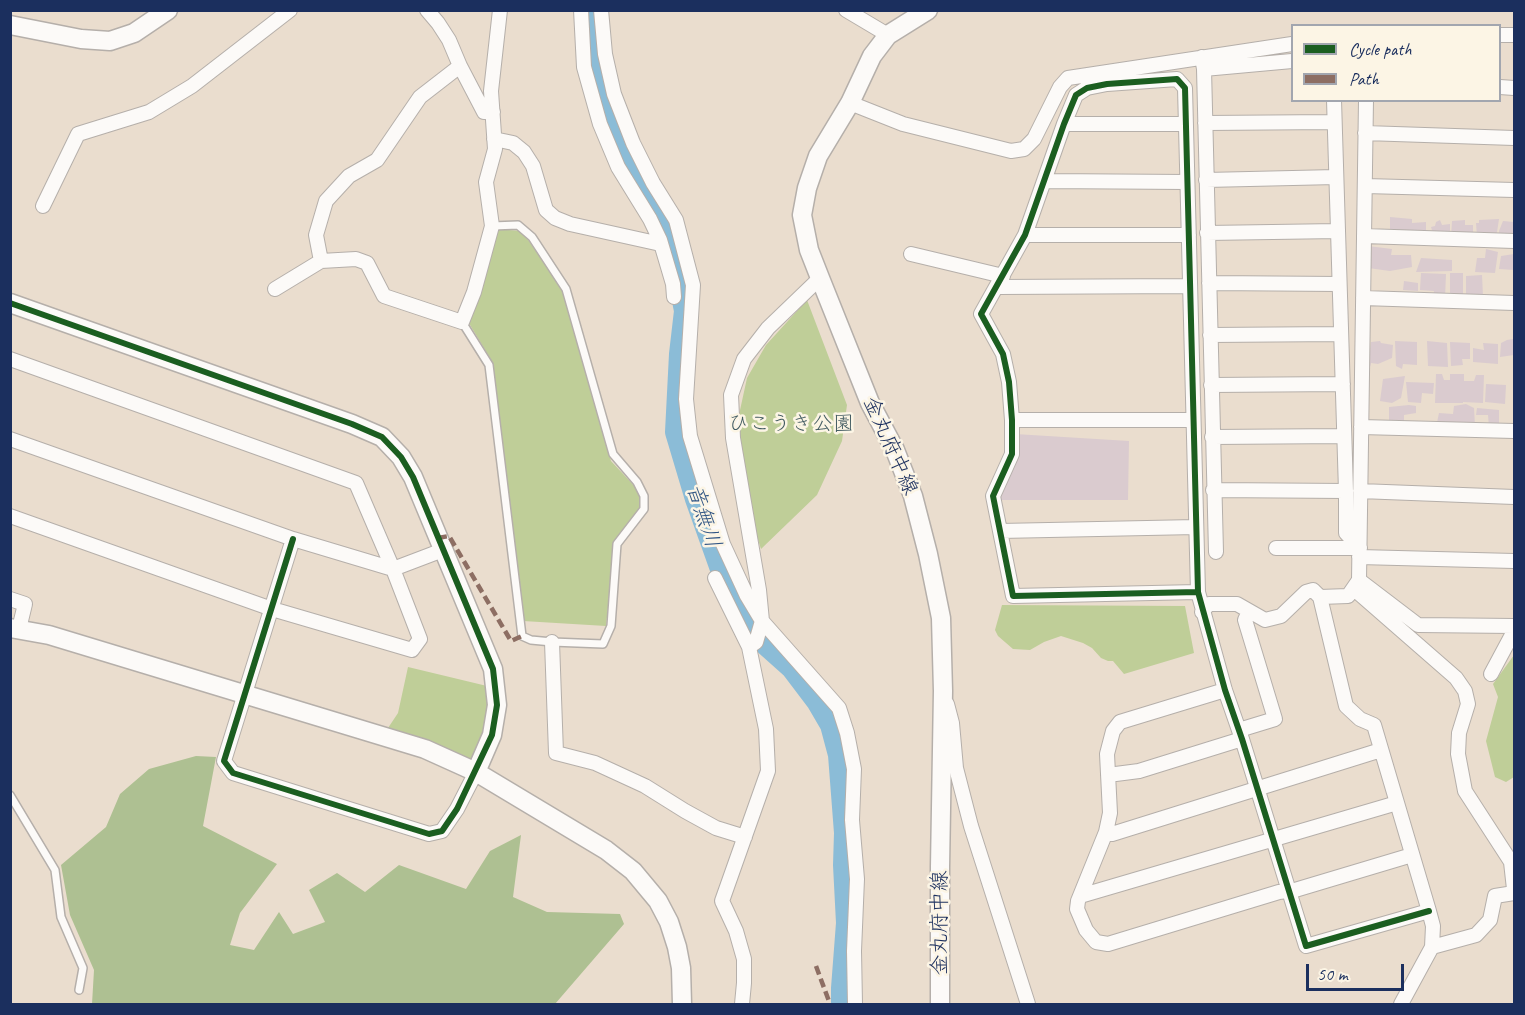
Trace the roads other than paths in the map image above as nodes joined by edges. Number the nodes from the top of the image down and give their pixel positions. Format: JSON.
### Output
{"nodes":[{"id":1,"x":168,"y":10,"type":"edge"},
{"id":2,"x":290,"y":10,"type":"edge"},
{"id":3,"x":427,"y":10,"type":"edge"},
{"id":4,"x":500,"y":10,"type":"edge"},
{"id":5,"x":581,"y":10,"type":"edge"},
{"id":6,"x":601,"y":10,"type":"edge"},
{"id":7,"x":846,"y":10,"type":"edge"},
{"id":8,"x":927,"y":10,"type":"edge"},
{"id":9,"x":10,"y":25,"type":"edge"},
{"id":10,"x":888,"y":35,"type":"junction"},
{"id":11,"x":1291,"y":44,"type":"edge"},
{"id":12,"x":1291,"y":61,"type":"edge"},
{"id":13,"x":1203,"y":63,"type":"junction"},
{"id":14,"x":460,"y":66,"type":"junction"},
{"id":15,"x":1106,"y":78,"type":"junction"},
{"id":16,"x":1334,"y":102,"type":"edge"},
{"id":17,"x":1366,"y":102,"type":"edge"},
{"id":18,"x":850,"y":103,"type":"junction"},
{"id":19,"x":493,"y":112,"type":"junction"},
{"id":20,"x":1334,"y":122,"type":"junction"},
{"id":21,"x":1205,"y":123,"type":"junction"},
{"id":22,"x":1064,"y":124,"type":"junction"},
{"id":23,"x":1186,"y":124,"type":"junction"},
{"id":24,"x":1365,"y":133,"type":"junction"},
{"id":25,"x":1515,"y":138,"type":"edge"},
{"id":26,"x":494,"y":139,"type":"junction"},
{"id":27,"x":1336,"y":177,"type":"junction"},
{"id":28,"x":1206,"y":180,"type":"junction"},
{"id":29,"x":1044,"y":181,"type":"junction"},
{"id":30,"x":1187,"y":182,"type":"junction"},
{"id":31,"x":1365,"y":186,"type":"junction"},
{"id":32,"x":1515,"y":190,"type":"edge"},
{"id":33,"x":42,"y":206,"type":"dead end"},
{"id":34,"x":492,"y":226,"type":"junction"},
{"id":35,"x":1338,"y":231,"type":"junction"},
{"id":36,"x":1207,"y":233,"type":"junction"},
{"id":37,"x":1189,"y":235,"type":"junction"},
{"id":38,"x":1025,"y":236,"type":"junction"},
{"id":39,"x":1364,"y":236,"type":"junction"},
{"id":40,"x":660,"y":240,"type":"junction"},
{"id":41,"x":1515,"y":241,"type":"edge"},
{"id":42,"x":911,"y":254,"type":"dead end"},
{"id":43,"x":321,"y":261,"type":"junction"},
{"id":44,"x":820,"y":278,"type":"junction"},
{"id":45,"x":1000,"y":281,"type":"junction"},
{"id":46,"x":1209,"y":283,"type":"junction"},
{"id":47,"x":1339,"y":284,"type":"junction"},
{"id":48,"x":1190,"y":286,"type":"junction"},
{"id":49,"x":275,"y":289,"type":"dead end"},
{"id":50,"x":674,"y":297,"type":"dead end"},
{"id":51,"x":1363,"y":298,"type":"junction"},
{"id":52,"x":10,"y":303,"type":"edge"},
{"id":53,"x":1515,"y":303,"type":"edge"},
{"id":54,"x":462,"y":322,"type":"junction"},
{"id":55,"x":1341,"y":334,"type":"junction"},
{"id":56,"x":1210,"y":335,"type":"junction"},
{"id":57,"x":10,"y":359,"type":"edge"},
{"id":58,"x":1342,"y":384,"type":"junction"},
{"id":59,"x":1211,"y":385,"type":"junction"},
{"id":60,"x":1012,"y":420,"type":"junction"},
{"id":61,"x":1193,"y":420,"type":"junction"},
{"id":62,"x":1361,"y":427,"type":"junction"},
{"id":63,"x":1515,"y":431,"type":"edge"},
{"id":64,"x":1344,"y":436,"type":"junction"},
{"id":65,"x":1212,"y":437,"type":"junction"},
{"id":66,"x":10,"y":439,"type":"edge"},
{"id":67,"x":1213,"y":490,"type":"junction"},
{"id":68,"x":1353,"y":491,"type":"junction"},
{"id":69,"x":1515,"y":497,"type":"edge"},
{"id":70,"x":10,"y":516,"type":"edge"},
{"id":71,"x":1196,"y":527,"type":"junction"},
{"id":72,"x":1000,"y":531,"type":"junction"},
{"id":73,"x":293,"y":539,"type":"junction"},
{"id":74,"x":1275,"y":548,"type":"dead end"},
{"id":75,"x":443,"y":550,"type":"junction"},
{"id":76,"x":1216,"y":552,"type":"dead end"},
{"id":77,"x":1359,"y":552,"type":"junction"},
{"id":78,"x":1515,"y":561,"type":"edge"},
{"id":79,"x":393,"y":569,"type":"junction"},
{"id":80,"x":715,"y":578,"type":"dead end"},
{"id":81,"x":1357,"y":585,"type":"junction"},
{"id":82,"x":1198,"y":592,"type":"junction"},
{"id":83,"x":1320,"y":597,"type":"junction"},
{"id":84,"x":10,"y":599,"type":"edge"},
{"id":85,"x":272,"y":609,"type":"junction"},
{"id":86,"x":1249,"y":611,"type":"junction"},
{"id":87,"x":1202,"y":612,"type":"junction"},
{"id":88,"x":762,"y":621,"type":"junction"},
{"id":89,"x":15,"y":628,"type":"edge"},
{"id":90,"x":1515,"y":628,"type":"edge"},
{"id":91,"x":552,"y":642,"type":"junction"},
{"id":92,"x":753,"y":644,"type":"junction"},
{"id":93,"x":1491,"y":675,"type":"dead end"},
{"id":94,"x":1225,"y":690,"type":"junction"},
{"id":95,"x":944,"y":691,"type":"junction"},
{"id":96,"x":246,"y":694,"type":"junction"},
{"id":97,"x":1240,"y":735,"type":"junction"},
{"id":98,"x":1381,"y":750,"type":"junction"},
{"id":99,"x":476,"y":772,"type":"junction"},
{"id":100,"x":1108,"y":775,"type":"junction"},
{"id":101,"x":1257,"y":788,"type":"junction"},
{"id":102,"x":10,"y":795,"type":"edge"},
{"id":103,"x":1397,"y":803,"type":"junction"},
{"id":104,"x":1106,"y":832,"type":"junction"},
{"id":105,"x":744,"y":837,"type":"junction"},
{"id":106,"x":1273,"y":839,"type":"junction"},
{"id":107,"x":1412,"y":855,"type":"junction"},
{"id":108,"x":1514,"y":872,"type":"edge"},
{"id":109,"x":1289,"y":890,"type":"junction"},
{"id":110,"x":1515,"y":891,"type":"edge"},
{"id":111,"x":1080,"y":896,"type":"junction"},
{"id":112,"x":1429,"y":910,"type":"junction"},
{"id":113,"x":1432,"y":947,"type":"junction"},
{"id":114,"x":79,"y":990,"type":"dead end"},
{"id":115,"x":682,"y":1005,"type":"edge"},
{"id":116,"x":742,"y":1005,"type":"edge"},
{"id":117,"x":855,"y":1005,"type":"edge"},
{"id":118,"x":940,"y":1005,"type":"edge"},
{"id":119,"x":1028,"y":1005,"type":"edge"},
{"id":120,"x":1401,"y":1005,"type":"edge"}],
"edges":[{"from":1,"to":9,"type":"street"},
{"from":2,"to":33,"type":"street"},
{"from":3,"to":14,"type":"street"},
{"from":4,"to":19,"type":"street"},
{"from":5,"to":40,"type":"street"},
{"from":6,"to":88,"type":"street"},
{"from":7,"to":10,"type":"street"},
{"from":8,"to":10,"type":"street","name":"金丸府中線"},
{"from":10,"to":18,"type":"street","name":"金丸府中線"},
{"from":11,"to":13,"type":"street"},
{"from":12,"to":13,"type":"street"},
{"from":13,"to":15,"type":"street"},
{"from":13,"to":21,"type":"street"},
{"from":14,"to":19,"type":"street"},
{"from":14,"to":43,"type":"street"},
{"from":15,"to":18,"type":"street"},
{"from":15,"to":22,"type":"street"},
{"from":15,"to":23,"type":"street"},
{"from":16,"to":20,"type":"street"},
{"from":17,"to":24,"type":"street"},
{"from":18,"to":44,"type":"street","name":"金丸府中線"},
{"from":19,"to":26,"type":"street"},
{"from":20,"to":21,"type":"street"},
{"from":20,"to":27,"type":"street"},
{"from":21,"to":28,"type":"street"},
{"from":22,"to":23,"type":"street"},
{"from":22,"to":29,"type":"street"},
{"from":23,"to":30,"type":"street"},
{"from":24,"to":25,"type":"street"},
{"from":24,"to":31,"type":"street"},
{"from":26,"to":34,"type":"street"},
{"from":26,"to":40,"type":"street"},
{"from":27,"to":28,"type":"street"},
{"from":27,"to":35,"type":"street"},
{"from":28,"to":36,"type":"street"},
{"from":29,"to":30,"type":"street"},
{"from":29,"to":38,"type":"street"},
{"from":30,"to":37,"type":"street"},
{"from":31,"to":32,"type":"street"},
{"from":31,"to":39,"type":"street"},
{"from":34,"to":54,"type":"street"},
{"from":34,"to":91,"type":"lane"},
{"from":35,"to":36,"type":"street"},
{"from":35,"to":47,"type":"street"},
{"from":36,"to":46,"type":"street"},
{"from":37,"to":38,"type":"street"},
{"from":37,"to":48,"type":"street"},
{"from":38,"to":45,"type":"street"},
{"from":39,"to":41,"type":"street"},
{"from":39,"to":51,"type":"street"},
{"from":40,"to":50,"type":"street"},
{"from":42,"to":45,"type":"street"},
{"from":43,"to":49,"type":"street"},
{"from":43,"to":54,"type":"street"},
{"from":44,"to":88,"type":"street"},
{"from":44,"to":95,"type":"street","name":"金丸府中線"},
{"from":45,"to":48,"type":"street"},
{"from":45,"to":60,"type":"street"},
{"from":46,"to":47,"type":"street"},
{"from":46,"to":56,"type":"street"},
{"from":47,"to":55,"type":"street"},
{"from":48,"to":61,"type":"street"},
{"from":51,"to":53,"type":"street"},
{"from":51,"to":62,"type":"street"},
{"from":52,"to":75,"type":"street"},
{"from":54,"to":91,"type":"lane"},
{"from":55,"to":56,"type":"street"},
{"from":55,"to":58,"type":"street"},
{"from":56,"to":59,"type":"street"},
{"from":57,"to":79,"type":"street"},
{"from":58,"to":59,"type":"street"},
{"from":58,"to":64,"type":"street"},
{"from":59,"to":65,"type":"street"},
{"from":60,"to":61,"type":"street"},
{"from":60,"to":72,"type":"street"},
{"from":61,"to":71,"type":"street"},
{"from":62,"to":63,"type":"street"},
{"from":62,"to":68,"type":"street"},
{"from":64,"to":65,"type":"street"},
{"from":64,"to":68,"type":"street"},
{"from":65,"to":67,"type":"street"},
{"from":66,"to":73,"type":"street"},
{"from":67,"to":68,"type":"street"},
{"from":67,"to":76,"type":"street"},
{"from":68,"to":69,"type":"street"},
{"from":68,"to":77,"type":"street"},
{"from":70,"to":85,"type":"street"},
{"from":71,"to":72,"type":"street"},
{"from":71,"to":82,"type":"street"},
{"from":72,"to":82,"type":"street"},
{"from":73,"to":79,"type":"street"},
{"from":73,"to":85,"type":"street"},
{"from":74,"to":77,"type":"street"},
{"from":75,"to":79,"type":"street"},
{"from":75,"to":99,"type":"street"},
{"from":77,"to":78,"type":"street"},
{"from":77,"to":81,"type":"street"},
{"from":79,"to":85,"type":"street"},
{"from":80,"to":92,"type":"street"},
{"from":81,"to":83,"type":"street"},
{"from":81,"to":90,"type":"street"},
{"from":81,"to":108,"type":"street"},
{"from":82,"to":87,"type":"street"},
{"from":83,"to":86,"type":"street"},
{"from":83,"to":98,"type":"street"},
{"from":84,"to":89,"type":"street"},
{"from":85,"to":96,"type":"street"},
{"from":86,"to":87,"type":"street"},
{"from":86,"to":97,"type":"street"},
{"from":87,"to":94,"type":"street"},
{"from":88,"to":92,"type":"street"},
{"from":88,"to":117,"type":"street"},
{"from":89,"to":96,"type":"street"},
{"from":90,"to":93,"type":"street"},
{"from":91,"to":105,"type":"street"},
{"from":92,"to":105,"type":"street"},
{"from":94,"to":97,"type":"street"},
{"from":94,"to":100,"type":"street"},
{"from":95,"to":118,"type":"street","name":"金丸府中線"},
{"from":95,"to":119,"type":"street"},
{"from":96,"to":99,"type":"street"},
{"from":96,"to":99,"type":"street"},
{"from":97,"to":100,"type":"street"},
{"from":97,"to":101,"type":"street"},
{"from":98,"to":101,"type":"street"},
{"from":98,"to":103,"type":"street"},
{"from":99,"to":115,"type":"street"},
{"from":100,"to":104,"type":"street"},
{"from":101,"to":104,"type":"street"},
{"from":101,"to":106,"type":"street"},
{"from":102,"to":114,"type":"lane"},
{"from":103,"to":106,"type":"street"},
{"from":103,"to":107,"type":"street"},
{"from":104,"to":111,"type":"street"},
{"from":105,"to":116,"type":"street"},
{"from":106,"to":109,"type":"street"},
{"from":106,"to":111,"type":"street"},
{"from":107,"to":109,"type":"street"},
{"from":107,"to":112,"type":"street"},
{"from":108,"to":110,"type":"street"},
{"from":109,"to":111,"type":"street"},
{"from":109,"to":112,"type":"street"},
{"from":110,"to":113,"type":"street"},
{"from":112,"to":113,"type":"street"},
{"from":113,"to":120,"type":"street"}]}
